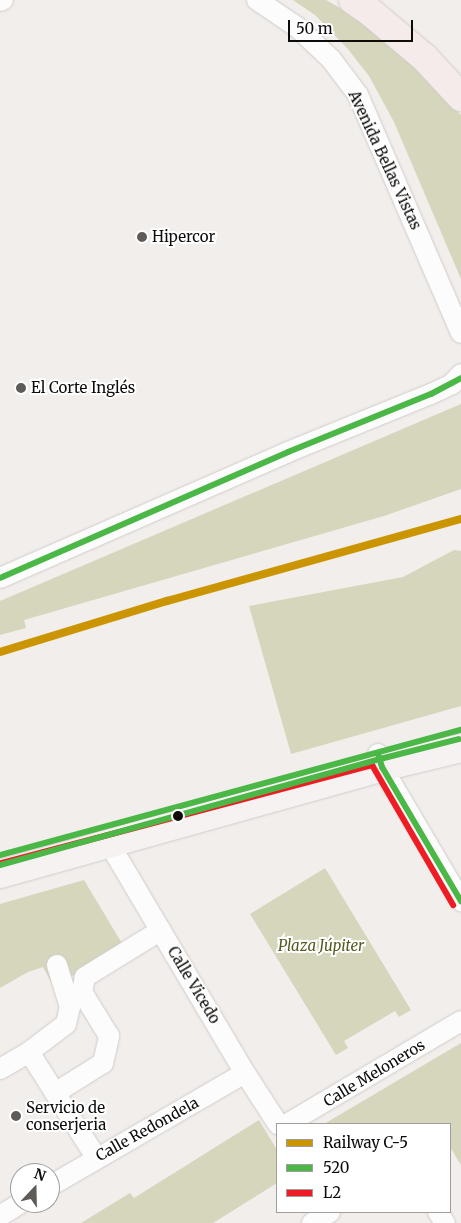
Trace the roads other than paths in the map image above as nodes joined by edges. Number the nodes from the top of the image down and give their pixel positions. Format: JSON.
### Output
{"nodes":[{"id":1,"x":256,"y":0,"type":"edge"},
{"id":2,"x":353,"y":0,"type":"edge"},
{"id":3,"x":461,"y":97,"type":"edge"},
{"id":4,"x":460,"y":330,"type":"edge"},
{"id":5,"x":461,"y":374,"type":"edge"},
{"id":6,"x":0,"y":578,"type":"edge"},
{"id":7,"x":461,"y":730,"type":"edge"},
{"id":8,"x":461,"y":748,"type":"edge"},
{"id":9,"x":380,"y":760,"type":"junction"},
{"id":10,"x":110,"y":845,"type":"junction"},
{"id":11,"x":0,"y":855,"type":"edge"},
{"id":12,"x":0,"y":874,"type":"edge"},
{"id":13,"x":461,"y":901,"type":"edge"},
{"id":14,"x":161,"y":930,"type":"junction"},
{"id":15,"x":57,"y":965,"type":"dead end"},
{"id":16,"x":461,"y":1021,"type":"edge"},
{"id":17,"x":29,"y":1052,"type":"junction"},
{"id":18,"x":0,"y":1069,"type":"edge"},
{"id":19,"x":246,"y":1073,"type":"junction"},
{"id":20,"x":55,"y":1093,"type":"junction"},
{"id":21,"x":277,"y":1123,"type":"edge"},
{"id":22,"x":289,"y":1123,"type":"edge"},
{"id":23,"x":96,"y":1157,"type":"junction"},
{"id":24,"x":60,"y":1180,"type":"edge"},
{"id":25,"x":328,"y":1213,"type":"edge"},
{"id":26,"x":312,"y":1223,"type":"edge"}],
"edges":[{"from":1,"to":4,"type":"street","name":"Avenida Bellas Vistas"},
{"from":2,"to":3,"type":"highway"},
{"from":5,"to":6,"type":"street"},
{"from":7,"to":9,"type":"main road"},
{"from":8,"to":9,"type":"main road"},
{"from":9,"to":10,"type":"main road"},
{"from":9,"to":11,"type":"main road"},
{"from":9,"to":13,"type":"street"},
{"from":10,"to":12,"type":"main road"},
{"from":10,"to":14,"type":"street","name":"Calle Vicedo"},
{"from":14,"to":19,"type":"street","name":"Calle Vicedo"},
{"from":14,"to":20,"type":"street"},
{"from":15,"to":17,"type":"street"},
{"from":16,"to":22,"type":"street","name":"Calle Meloneros"},
{"from":17,"to":18,"type":"street"},
{"from":17,"to":20,"type":"street"},
{"from":19,"to":21,"type":"street","name":"Calle Vicedo"},
{"from":19,"to":23,"type":"street","name":"Calle Redondela"},
{"from":20,"to":23,"type":"street"},
{"from":23,"to":24,"type":"street","name":"Calle Redondela"},
{"from":25,"to":26,"type":"street"}]}
